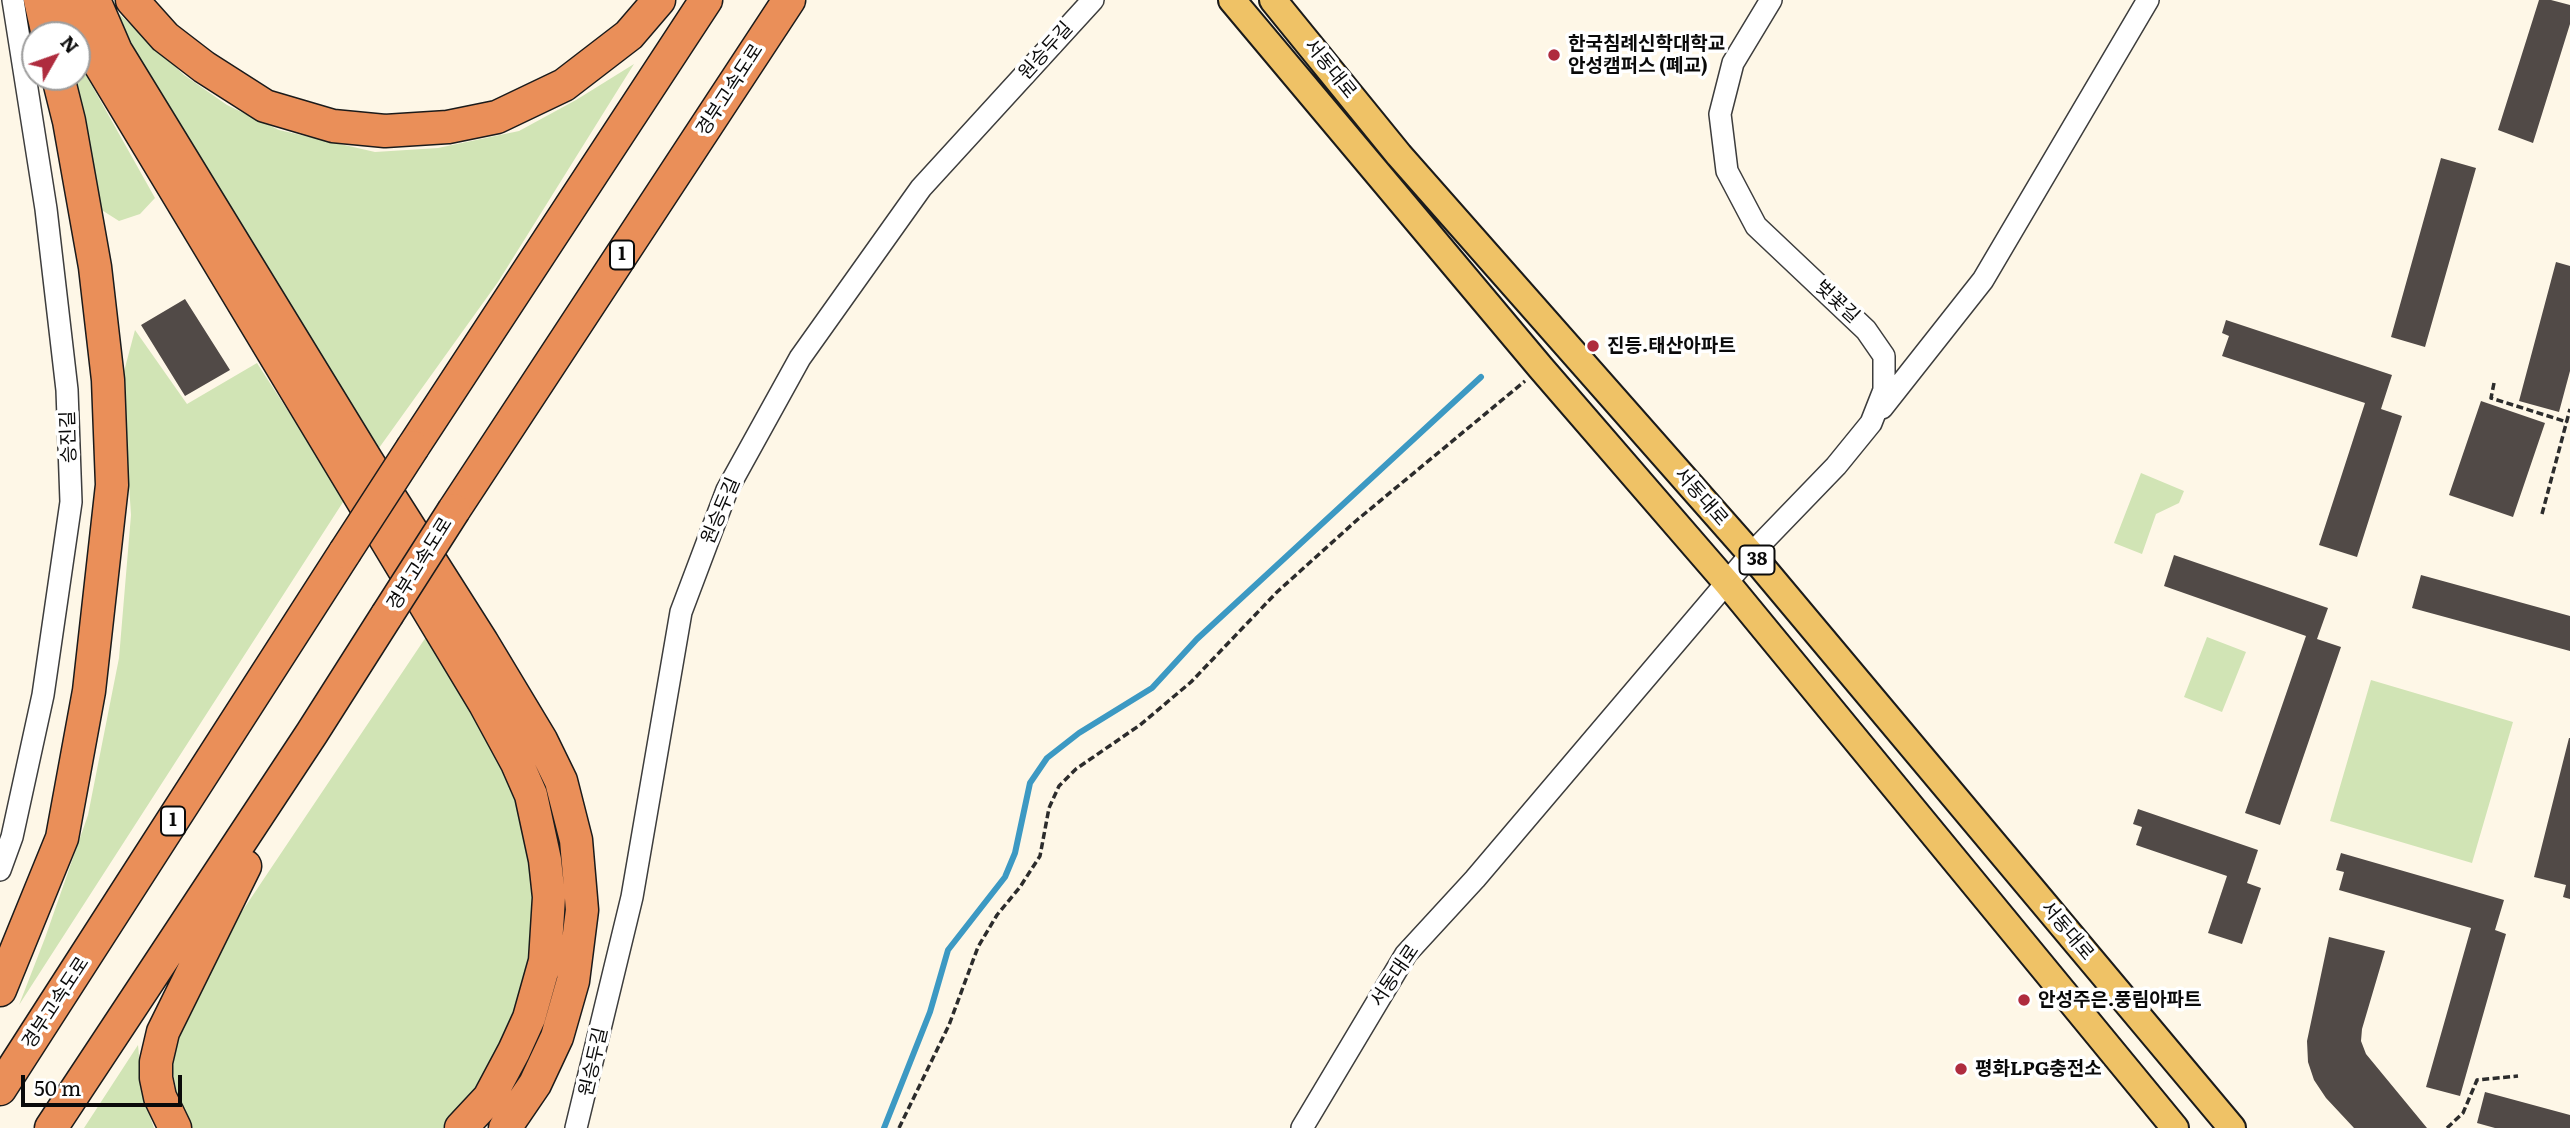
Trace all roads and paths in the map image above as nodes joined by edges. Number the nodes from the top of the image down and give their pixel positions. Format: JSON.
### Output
{"nodes":[{"id":1,"x":13,"y":0,"type":"edge"},
{"id":2,"x":40,"y":0,"type":"edge"},
{"id":3,"x":65,"y":0,"type":"edge"},
{"id":4,"x":94,"y":0,"type":"edge"},
{"id":5,"x":132,"y":0,"type":"edge"},
{"id":6,"x":659,"y":0,"type":"edge"},
{"id":7,"x":706,"y":0,"type":"edge"},
{"id":8,"x":789,"y":0,"type":"edge"},
{"id":9,"x":1093,"y":0,"type":"edge"},
{"id":10,"x":1232,"y":0,"type":"edge"},
{"id":11,"x":1273,"y":0,"type":"edge"},
{"id":12,"x":1771,"y":0,"type":"edge"},
{"id":13,"x":2148,"y":0,"type":"edge"},
{"id":14,"x":45,"y":21,"type":"edge"},
{"id":15,"x":62,"y":91,"type":"edge"},
{"id":16,"x":1541,"y":368,"type":"junction"},
{"id":17,"x":2494,"y":383,"type":"dead end"},
{"id":18,"x":2570,"y":409,"type":"edge"},
{"id":19,"x":2567,"y":422,"type":"junction"},
{"id":20,"x":1871,"y":423,"type":"junction"},
{"id":21,"x":2542,"y":514,"type":"dead end"},
{"id":22,"x":1751,"y":554,"type":"junction"},
{"id":23,"x":1727,"y":583,"type":"junction"},
{"id":24,"x":312,"y":733,"type":"junction"},
{"id":25,"x":0,"y":870,"type":"edge"},
{"id":26,"x":0,"y":990,"type":"edge"},
{"id":27,"x":2518,"y":1076,"type":"dead end"},
{"id":28,"x":0,"y":1089,"type":"edge"},
{"id":29,"x":51,"y":1128,"type":"edge"},
{"id":30,"x":175,"y":1128,"type":"edge"},
{"id":31,"x":461,"y":1128,"type":"edge"},
{"id":32,"x":505,"y":1128,"type":"edge"},
{"id":33,"x":576,"y":1128,"type":"edge"},
{"id":34,"x":899,"y":1128,"type":"edge"},
{"id":35,"x":1302,"y":1128,"type":"edge"},
{"id":36,"x":2175,"y":1128,"type":"edge"},
{"id":37,"x":2232,"y":1128,"type":"edge"},
{"id":38,"x":2448,"y":1128,"type":"edge"}],
"edges":[{"from":1,"to":25,"type":"street","name":"승진길"},
{"from":2,"to":14,"type":"highway"},
{"from":3,"to":31,"type":"highway"},
{"from":4,"to":32,"type":"highway"},
{"from":5,"to":6,"type":"highway"},
{"from":7,"to":28,"type":"highway","name":"경부고속도로","number":"1","bridge":true},
{"from":8,"to":24,"type":"highway","name":"경부고속도로","number":"1","bridge":true},
{"from":9,"to":33,"type":"street","name":"원승두길"},
{"from":10,"to":16,"type":"main road","name":"서동대로","number":"38"},
{"from":11,"to":22,"type":"main road","name":"서동대로","number":"38"},
{"from":12,"to":20,"type":"street","name":"벚꽃길"},
{"from":13,"to":20,"type":"street"},
{"from":15,"to":26,"type":"highway"},
{"from":16,"to":23,"type":"main road","name":"서동대로","number":"38"},
{"from":16,"to":34,"type":"path"},
{"from":17,"to":19,"type":"path"},
{"from":18,"to":19,"type":"path"},
{"from":19,"to":21,"type":"path"},
{"from":20,"to":22,"type":"street","name":"벚꽃길"},
{"from":22,"to":23,"type":"street","name":"벚꽃길"},
{"from":22,"to":37,"type":"main road","name":"서동대로","number":"38"},
{"from":23,"to":35,"type":"street","name":"서동대로"},
{"from":23,"to":36,"type":"main road","name":"서동대로","number":"38"},
{"from":24,"to":29,"type":"highway","name":"경부고속도로","number":"1"},
{"from":24,"to":30,"type":"highway"},
{"from":27,"to":38,"type":"path"}]}
